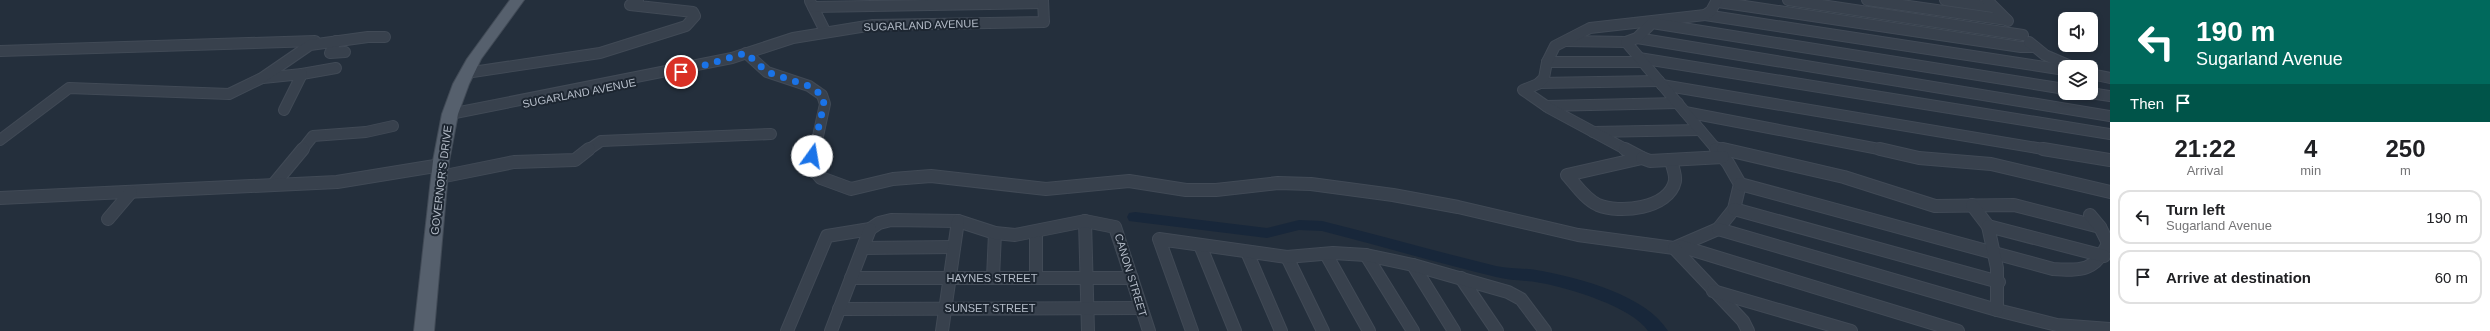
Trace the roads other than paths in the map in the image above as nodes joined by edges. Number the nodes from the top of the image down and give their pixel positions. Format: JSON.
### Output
{"nodes":[{"id":1,"x":517,"y":0,"type":"edge"},
{"id":2,"x":638,"y":0,"type":"edge"},
{"id":3,"x":1788,"y":0,"type":"edge"},
{"id":4,"x":1867,"y":0,"type":"edge"},
{"id":5,"x":1945,"y":0,"type":"edge"},
{"id":6,"x":1718,"y":1,"type":"edge"},
{"id":7,"x":1043,"y":2,"type":"edge"},
{"id":8,"x":811,"y":3,"type":"edge"},
{"id":9,"x":1990,"y":3,"type":"edge"},
{"id":10,"x":1705,"y":15,"type":"junction"},
{"id":11,"x":2007,"y":20,"type":"junction"},
{"id":12,"x":1652,"y":23,"type":"junction"},
{"id":13,"x":825,"y":31,"type":"junction"},
{"id":14,"x":2022,"y":35,"type":"junction"},
{"id":15,"x":385,"y":37,"type":"dead end"},
{"id":16,"x":1637,"y":38,"type":"junction"},
{"id":17,"x":336,"y":40,"type":"junction"},
{"id":18,"x":1563,"y":41,"type":"junction"},
{"id":19,"x":324,"y":42,"type":"junction"},
{"id":20,"x":1626,"y":42,"type":"junction"},
{"id":21,"x":2035,"y":47,"type":"junction"},
{"id":22,"x":0,"y":51,"type":"edge"},
{"id":23,"x":345,"y":52,"type":"dead end"},
{"id":24,"x":746,"y":53,"type":"junction"},
{"id":25,"x":1641,"y":60,"type":"junction"},
{"id":26,"x":2058,"y":60,"type":"edge"},
{"id":27,"x":1547,"y":62,"type":"junction"},
{"id":28,"x":336,"y":68,"type":"dead end"},
{"id":29,"x":2058,"y":69,"type":"edge"},
{"id":30,"x":302,"y":74,"type":"junction"},
{"id":31,"x":466,"y":74,"type":"junction"},
{"id":32,"x":2098,"y":75,"type":"edge"},
{"id":33,"x":262,"y":78,"type":"junction"},
{"id":34,"x":2110,"y":78,"type":"edge"},
{"id":35,"x":1539,"y":83,"type":"junction"},
{"id":36,"x":1660,"y":83,"type":"junction"},
{"id":37,"x":2058,"y":88,"type":"edge"},
{"id":38,"x":2098,"y":94,"type":"edge"},
{"id":39,"x":2110,"y":96,"type":"edge"},
{"id":40,"x":1678,"y":103,"type":"junction"},
{"id":41,"x":1545,"y":106,"type":"junction"},
{"id":42,"x":284,"y":110,"type":"dead end"},
{"id":43,"x":1685,"y":112,"type":"junction"},
{"id":44,"x":450,"y":116,"type":"junction"},
{"id":45,"x":2110,"y":116,"type":"edge"},
{"id":46,"x":393,"y":126,"type":"dead end"},
{"id":47,"x":1700,"y":130,"type":"junction"},
{"id":48,"x":1592,"y":132,"type":"junction"},
{"id":49,"x":771,"y":134,"type":"dead end"},
{"id":50,"x":2110,"y":134,"type":"edge"},
{"id":51,"x":0,"y":140,"type":"edge"},
{"id":52,"x":1715,"y":147,"type":"junction"},
{"id":53,"x":1723,"y":157,"type":"junction"},
{"id":54,"x":1642,"y":158,"type":"junction"},
{"id":55,"x":1671,"y":160,"type":"junction"},
{"id":56,"x":2110,"y":160,"type":"edge"},
{"id":57,"x":440,"y":175,"type":"junction"},
{"id":58,"x":274,"y":184,"type":"junction"},
{"id":59,"x":1740,"y":184,"type":"junction"},
{"id":60,"x":131,"y":192,"type":"junction"},
{"id":61,"x":2110,"y":192,"type":"edge"},
{"id":62,"x":0,"y":198,"type":"edge"},
{"id":63,"x":1972,"y":205,"type":"junction"},
{"id":64,"x":1734,"y":209,"type":"junction"},
{"id":65,"x":2090,"y":215,"type":"dead end"},
{"id":66,"x":108,"y":219,"type":"dead end"},
{"id":67,"x":1085,"y":221,"type":"junction"},
{"id":68,"x":958,"y":222,"type":"junction"},
{"id":69,"x":1988,"y":226,"type":"junction"},
{"id":70,"x":2100,"y":227,"type":"junction"},
{"id":71,"x":870,"y":229,"type":"junction"},
{"id":72,"x":1718,"y":229,"type":"junction"},
{"id":73,"x":1036,"y":232,"type":"junction"},
{"id":74,"x":995,"y":233,"type":"junction"},
{"id":75,"x":1200,"y":245,"type":"junction"},
{"id":76,"x":954,"y":247,"type":"junction"},
{"id":77,"x":1677,"y":247,"type":"junction"},
{"id":78,"x":863,"y":248,"type":"junction"},
{"id":79,"x":1247,"y":252,"type":"junction"},
{"id":80,"x":1326,"y":254,"type":"junction"},
{"id":81,"x":1997,"y":254,"type":"junction"},
{"id":82,"x":1366,"y":255,"type":"junction"},
{"id":83,"x":2104,"y":256,"type":"junction"},
{"id":84,"x":1287,"y":257,"type":"junction"},
{"id":85,"x":1413,"y":265,"type":"junction"},
{"id":86,"x":851,"y":278,"type":"junction"},
{"id":87,"x":950,"y":278,"type":"junction"},
{"id":88,"x":993,"y":278,"type":"junction"},
{"id":89,"x":1036,"y":278,"type":"junction"},
{"id":90,"x":1087,"y":278,"type":"junction"},
{"id":91,"x":1132,"y":278,"type":"junction"},
{"id":92,"x":1461,"y":278,"type":"junction"},
{"id":93,"x":1999,"y":282,"type":"junction"},
{"id":94,"x":1713,"y":291,"type":"junction"},
{"id":95,"x":945,"y":308,"type":"junction"},
{"id":96,"x":1087,"y":308,"type":"junction"},
{"id":97,"x":1141,"y":308,"type":"junction"},
{"id":98,"x":839,"y":309,"type":"junction"},
{"id":99,"x":1997,"y":310,"type":"junction"},
{"id":100,"x":2057,"y":325,"type":"junction"},
{"id":101,"x":2110,"y":329,"type":"edge"},
{"id":102,"x":424,"y":331,"type":"edge"},
{"id":103,"x":787,"y":331,"type":"edge"},
{"id":104,"x":830,"y":331,"type":"edge"},
{"id":105,"x":942,"y":331,"type":"edge"},
{"id":106,"x":1088,"y":331,"type":"edge"},
{"id":107,"x":1149,"y":331,"type":"edge"},
{"id":108,"x":1192,"y":331,"type":"edge"},
{"id":109,"x":1235,"y":331,"type":"edge"},
{"id":110,"x":1281,"y":331,"type":"edge"},
{"id":111,"x":1323,"y":331,"type":"edge"},
{"id":112,"x":1369,"y":331,"type":"edge"},
{"id":113,"x":1413,"y":331,"type":"edge"},
{"id":114,"x":1454,"y":331,"type":"edge"},
{"id":115,"x":1497,"y":331,"type":"edge"},
{"id":116,"x":1545,"y":331,"type":"edge"},
{"id":117,"x":1748,"y":331,"type":"edge"},
{"id":118,"x":1851,"y":331,"type":"edge"},
{"id":119,"x":1958,"y":331,"type":"edge"},
{"id":120,"x":2077,"y":331,"type":"edge"}],
"edges":[{"from":1,"to":31,"type":"main road","name":"GOVERNOR'S DRIVE"},
{"from":2,"to":31,"type":"street"},
{"from":3,"to":14,"type":"street"},
{"from":4,"to":11,"type":"street"},
{"from":5,"to":9,"type":"street"},
{"from":6,"to":10,"type":"street"},
{"from":6,"to":21,"type":"street"},
{"from":7,"to":8,"type":"street"},
{"from":7,"to":13,"type":"street","name":"SUGARLAND AVENUE"},
{"from":8,"to":13,"type":"street"},
{"from":9,"to":11,"type":"street"},
{"from":10,"to":12,"type":"street"},
{"from":10,"to":29,"type":"street"},
{"from":11,"to":14,"type":"street"},
{"from":12,"to":16,"type":"street"},
{"from":12,"to":18,"type":"street"},
{"from":12,"to":37,"type":"street"},
{"from":13,"to":24,"type":"street","name":"SUGARLAND AVENUE"},
{"from":14,"to":21,"type":"street"},
{"from":15,"to":17,"type":"street"},
{"from":16,"to":20,"type":"street"},
{"from":16,"to":45,"type":"street"},
{"from":17,"to":19,"type":"street"},
{"from":17,"to":23,"type":"street"},
{"from":18,"to":20,"type":"street"},
{"from":18,"to":27,"type":"street"},
{"from":19,"to":22,"type":"street"},
{"from":19,"to":33,"type":"street"},
{"from":20,"to":25,"type":"street"},
{"from":21,"to":26,"type":"street"},
{"from":24,"to":44,"type":"street","name":"SUGARLAND AVENUE"},
{"from":24,"to":77,"type":"street"},
{"from":25,"to":27,"type":"street"},
{"from":25,"to":36,"type":"street"},
{"from":25,"to":50,"type":"street"},
{"from":27,"to":35,"type":"street"},
{"from":28,"to":30,"type":"street"},
{"from":30,"to":33,"type":"street"},
{"from":30,"to":42,"type":"street"},
{"from":31,"to":44,"type":"main road","name":"GOVERNOR'S DRIVE"},
{"from":32,"to":34,"type":"street"},
{"from":33,"to":51,"type":"street"},
{"from":35,"to":36,"type":"street"},
{"from":35,"to":41,"type":"street"},
{"from":36,"to":40,"type":"street"},
{"from":36,"to":56,"type":"street"},
{"from":38,"to":39,"type":"street"},
{"from":40,"to":41,"type":"street"},
{"from":40,"to":43,"type":"street"},
{"from":41,"to":48,"type":"street"},
{"from":43,"to":47,"type":"street"},
{"from":43,"to":61,"type":"street"},
{"from":44,"to":57,"type":"main road","name":"GOVERNOR'S DRIVE"},
{"from":46,"to":58,"type":"street"},
{"from":47,"to":48,"type":"street"},
{"from":47,"to":52,"type":"street"},
{"from":48,"to":54,"type":"street"},
{"from":49,"to":57,"type":"street"},
{"from":52,"to":53,"type":"street"},
{"from":52,"to":63,"type":"street"},
{"from":53,"to":55,"type":"street"},
{"from":53,"to":59,"type":"street"},
{"from":54,"to":55,"type":"street"},
{"from":54,"to":55,"type":"street"},
{"from":57,"to":58,"type":"street"},
{"from":57,"to":102,"type":"main road","name":"GOVERNOR'S DRIVE"},
{"from":58,"to":60,"type":"street"},
{"from":59,"to":64,"type":"street"},
{"from":59,"to":81,"type":"street"},
{"from":60,"to":62,"type":"street"},
{"from":60,"to":66,"type":"street"},
{"from":63,"to":69,"type":"street"},
{"from":63,"to":70,"type":"street"},
{"from":64,"to":72,"type":"street"},
{"from":64,"to":93,"type":"street"},
{"from":65,"to":70,"type":"street"},
{"from":67,"to":73,"type":"street"},
{"from":67,"to":90,"type":"street"},
{"from":67,"to":91,"type":"street","name":"CANON STREET"},
{"from":68,"to":71,"type":"street"},
{"from":68,"to":74,"type":"street"},
{"from":68,"to":76,"type":"street"},
{"from":69,"to":81,"type":"street"},
{"from":69,"to":83,"type":"street"},
{"from":70,"to":83,"type":"street"},
{"from":71,"to":78,"type":"street"},
{"from":71,"to":103,"type":"street"},
{"from":72,"to":77,"type":"street"},
{"from":72,"to":99,"type":"street"},
{"from":73,"to":74,"type":"street"},
{"from":73,"to":89,"type":"street"},
{"from":74,"to":88,"type":"street"},
{"from":75,"to":79,"type":"street"},
{"from":75,"to":108,"type":"street"},
{"from":75,"to":109,"type":"street"},
{"from":76,"to":78,"type":"street"},
{"from":76,"to":87,"type":"street"},
{"from":77,"to":94,"type":"street"},
{"from":77,"to":119,"type":"street"},
{"from":78,"to":86,"type":"street"},
{"from":79,"to":84,"type":"street"},
{"from":79,"to":110,"type":"street"},
{"from":80,"to":82,"type":"street"},
{"from":80,"to":84,"type":"street"},
{"from":80,"to":112,"type":"street"},
{"from":81,"to":83,"type":"street"},
{"from":81,"to":93,"type":"street"},
{"from":82,"to":85,"type":"street"},
{"from":82,"to":113,"type":"street"},
{"from":84,"to":111,"type":"street"},
{"from":85,"to":92,"type":"street"},
{"from":85,"to":114,"type":"street"},
{"from":86,"to":87,"type":"street","name":"HAYNES STREET"},
{"from":86,"to":98,"type":"street"},
{"from":87,"to":88,"type":"street","name":"HAYNES STREET"},
{"from":87,"to":95,"type":"street"},
{"from":88,"to":89,"type":"street","name":"HAYNES STREET"},
{"from":89,"to":90,"type":"street","name":"HAYNES STREET"},
{"from":90,"to":91,"type":"street","name":"HAYNES STREET"},
{"from":90,"to":96,"type":"street"},
{"from":91,"to":97,"type":"street","name":"CANON STREET"},
{"from":92,"to":115,"type":"street"},
{"from":92,"to":116,"type":"street"},
{"from":93,"to":99,"type":"street"},
{"from":94,"to":117,"type":"street"},
{"from":94,"to":118,"type":"street"},
{"from":95,"to":96,"type":"street","name":"SUNSET STREET"},
{"from":95,"to":98,"type":"street","name":"SUNSET STREET"},
{"from":95,"to":105,"type":"street"},
{"from":96,"to":97,"type":"street","name":"SUNSET STREET"},
{"from":96,"to":106,"type":"street"},
{"from":97,"to":107,"type":"street","name":"CANON STREET"},
{"from":98,"to":104,"type":"street"},
{"from":99,"to":100,"type":"street"},
{"from":100,"to":101,"type":"street"},
{"from":100,"to":120,"type":"street"}]}
